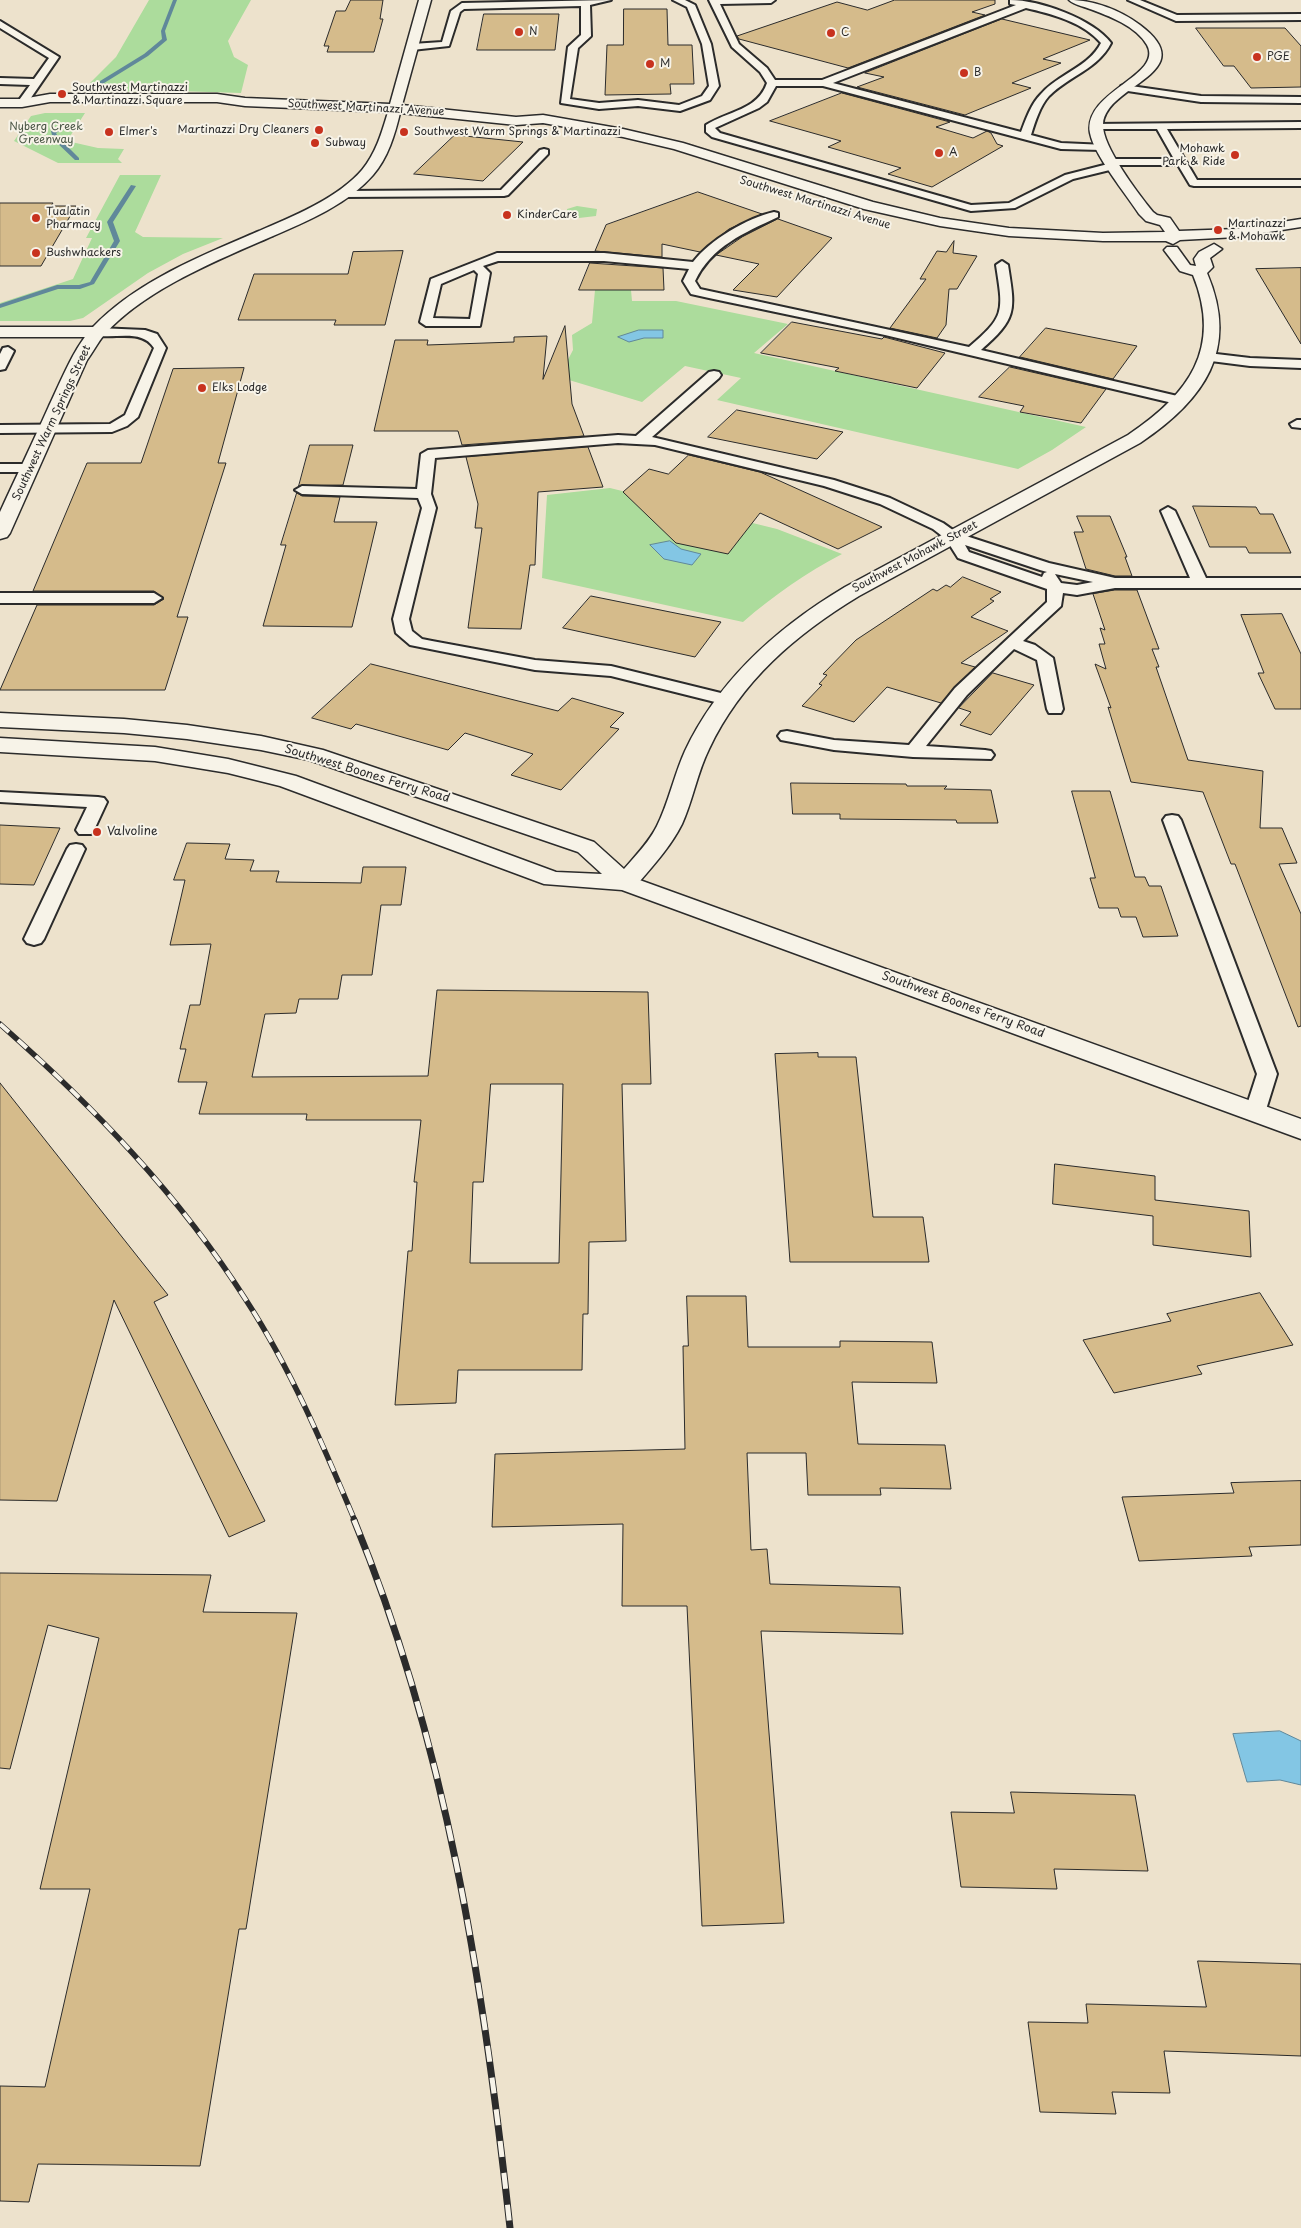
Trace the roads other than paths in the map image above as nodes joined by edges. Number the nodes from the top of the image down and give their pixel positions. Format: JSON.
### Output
{"nodes":[{"id":1,"x":425,"y":0,"type":"edge"},
{"id":2,"x":607,"y":0,"type":"edge"},
{"id":3,"x":677,"y":0,"type":"edge"},
{"id":4,"x":770,"y":0,"type":"edge"},
{"id":5,"x":1002,"y":0,"type":"edge"},
{"id":6,"x":1075,"y":0,"type":"edge"},
{"id":7,"x":586,"y":1,"type":"edge"},
{"id":8,"x":714,"y":1,"type":"edge"},
{"id":9,"x":1136,"y":2,"type":"edge"},
{"id":10,"x":1169,"y":4,"type":"dead end"},
{"id":11,"x":1025,"y":5,"type":"junction"},
{"id":12,"x":1301,"y":17,"type":"edge"},
{"id":13,"x":1,"y":26,"type":"edge"},
{"id":14,"x":412,"y":47,"type":"junction"},
{"id":15,"x":0,"y":81,"type":"edge"},
{"id":16,"x":36,"y":82,"type":"junction"},
{"id":17,"x":772,"y":83,"type":"junction"},
{"id":18,"x":823,"y":83,"type":"junction"},
{"id":19,"x":1124,"y":88,"type":"junction"},
{"id":20,"x":1301,"y":100,"type":"edge"},
{"id":21,"x":0,"y":103,"type":"edge"},
{"id":22,"x":22,"y":103,"type":"junction"},
{"id":23,"x":396,"y":108,"type":"junction"},
{"id":24,"x":516,"y":121,"type":"junction"},
{"id":25,"x":1301,"y":125,"type":"edge"},
{"id":26,"x":1096,"y":126,"type":"junction"},
{"id":27,"x":1160,"y":126,"type":"junction"},
{"id":28,"x":1024,"y":137,"type":"junction"},
{"id":29,"x":1102,"y":147,"type":"junction"},
{"id":30,"x":544,"y":152,"type":"dead end"},
{"id":31,"x":662,"y":157,"type":"dead end"},
{"id":32,"x":1181,"y":162,"type":"junction"},
{"id":33,"x":1112,"y":164,"type":"junction"},
{"id":34,"x":1301,"y":183,"type":"edge"},
{"id":35,"x":342,"y":194,"type":"junction"},
{"id":36,"x":774,"y":215,"type":"dead end"},
{"id":37,"x":1151,"y":218,"type":"junction"},
{"id":38,"x":1301,"y":223,"type":"edge"},
{"id":39,"x":918,"y":232,"type":"dead end"},
{"id":40,"x":1122,"y":238,"type":"junction"},
{"id":41,"x":1301,"y":238,"type":"edge"},
{"id":42,"x":1174,"y":243,"type":"junction"},
{"id":43,"x":1214,"y":249,"type":"junction"},
{"id":44,"x":475,"y":265,"type":"junction"},
{"id":45,"x":1002,"y":265,"type":"dead end"},
{"id":46,"x":695,"y":266,"type":"junction"},
{"id":47,"x":1199,"y":272,"type":"junction"},
{"id":48,"x":0,"y":332,"type":"edge"},
{"id":49,"x":98,"y":332,"type":"junction"},
{"id":50,"x":8,"y":351,"type":"dead end"},
{"id":51,"x":972,"y":351,"type":"junction"},
{"id":52,"x":1208,"y":357,"type":"junction"},
{"id":53,"x":1301,"y":364,"type":"edge"},
{"id":54,"x":0,"y":366,"type":"edge"},
{"id":55,"x":714,"y":375,"type":"dead end"},
{"id":56,"x":1181,"y":401,"type":"junction"},
{"id":57,"x":48,"y":428,"type":"junction"},
{"id":58,"x":0,"y":429,"type":"edge"},
{"id":59,"x":641,"y":439,"type":"junction"},
{"id":60,"x":0,"y":468,"type":"edge"},
{"id":61,"x":30,"y":468,"type":"junction"},
{"id":62,"x":302,"y":490,"type":"dead end"},
{"id":63,"x":424,"y":494,"type":"junction"},
{"id":64,"x":1168,"y":511,"type":"dead end"},
{"id":65,"x":0,"y":533,"type":"edge"},
{"id":66,"x":952,"y":536,"type":"junction"},
{"id":67,"x":1045,"y":567,"type":"junction"},
{"id":68,"x":1301,"y":582,"type":"edge"},
{"id":69,"x":1200,"y":583,"type":"junction"},
{"id":70,"x":1115,"y":584,"type":"junction"},
{"id":71,"x":1055,"y":588,"type":"junction"},
{"id":72,"x":0,"y":598,"type":"edge"},
{"id":73,"x":154,"y":598,"type":"dead end"},
{"id":74,"x":1012,"y":643,"type":"junction"},
{"id":75,"x":726,"y":700,"type":"junction"},
{"id":76,"x":1055,"y":709,"type":"dead end"},
{"id":77,"x":0,"y":720,"type":"edge"},
{"id":78,"x":787,"y":736,"type":"dead end"},
{"id":79,"x":0,"y":745,"type":"edge"},
{"id":80,"x":913,"y":752,"type":"junction"},
{"id":81,"x":985,"y":755,"type":"dead end"},
{"id":82,"x":0,"y":797,"type":"edge"},
{"id":83,"x":1172,"y":820,"type":"dead end"},
{"id":84,"x":85,"y":830,"type":"dead end"},
{"id":85,"x":76,"y":849,"type":"dead end"},
{"id":86,"x":625,"y":883,"type":"junction"},
{"id":87,"x":34,"y":938,"type":"dead end"},
{"id":88,"x":1256,"y":1111,"type":"junction"},
{"id":89,"x":1301,"y":1129,"type":"edge"}],
"edges":[{"from":1,"to":14,"type":"street","name":"Southwest Warm Springs Street"},
{"from":2,"to":7,"type":"lane"},
{"from":3,"to":7,"type":"lane"},
{"from":4,"to":8,"type":"lane"},
{"from":5,"to":11,"type":"lane"},
{"from":6,"to":19,"type":"street"},
{"from":7,"to":14,"type":"lane"},
{"from":8,"to":17,"type":"lane"},
{"from":9,"to":10,"type":"lane"},
{"from":9,"to":12,"type":"lane"},
{"from":11,"to":18,"type":"lane"},
{"from":11,"to":28,"type":"lane"},
{"from":13,"to":16,"type":"lane"},
{"from":14,"to":23,"type":"street","name":"Southwest Warm Springs Street"},
{"from":15,"to":16,"type":"lane"},
{"from":16,"to":22,"type":"lane"},
{"from":17,"to":18,"type":"lane"},
{"from":17,"to":33,"type":"lane"},
{"from":18,"to":28,"type":"lane"},
{"from":19,"to":20,"type":"lane"},
{"from":19,"to":26,"type":"street"},
{"from":21,"to":22,"type":"street","name":"Southwest Martinazzi Avenue"},
{"from":22,"to":23,"type":"street","name":"Southwest Martinazzi Avenue"},
{"from":23,"to":24,"type":"street","name":"Southwest Martinazzi Avenue"},
{"from":23,"to":35,"type":"street","name":"Southwest Warm Springs Street"},
{"from":24,"to":31,"type":"street","name":"Southwest Martinazzi Avenue"},
{"from":24,"to":40,"type":"street","name":"Southwest Martinazzi Avenue"},
{"from":25,"to":27,"type":"lane"},
{"from":26,"to":27,"type":"lane"},
{"from":26,"to":29,"type":"street"},
{"from":27,"to":32,"type":"lane"},
{"from":28,"to":29,"type":"lane"},
{"from":29,"to":33,"type":"street"},
{"from":30,"to":35,"type":"lane"},
{"from":32,"to":33,"type":"lane"},
{"from":32,"to":34,"type":"lane"},
{"from":33,"to":37,"type":"street"},
{"from":35,"to":49,"type":"street","name":"Southwest Warm Springs Street"},
{"from":36,"to":46,"type":"lane"},
{"from":37,"to":40,"type":"street"},
{"from":37,"to":42,"type":"street"},
{"from":38,"to":42,"type":"street","name":"Southwest Martinazzi Avenue"},
{"from":39,"to":42,"type":"street","name":"Southwest Martinazzi Avenue"},
{"from":40,"to":42,"type":"street","name":"Southwest Martinazzi Avenue"},
{"from":41,"to":43,"type":"street","name":"Southwest Martinazzi Avenue"},
{"from":42,"to":43,"type":"street","name":"Southwest Martinazzi Avenue"},
{"from":42,"to":47,"type":"street"},
{"from":43,"to":47,"type":"street"},
{"from":44,"to":44,"type":"lane"},
{"from":44,"to":46,"type":"lane"},
{"from":45,"to":51,"type":"lane"},
{"from":46,"to":51,"type":"lane"},
{"from":47,"to":52,"type":"street","name":"Southwest Mohawk Street"},
{"from":48,"to":49,"type":"street"},
{"from":49,"to":57,"type":"street","name":"Southwest Warm Springs Street"},
{"from":49,"to":57,"type":"lane"},
{"from":50,"to":54,"type":"lane"},
{"from":51,"to":56,"type":"lane"},
{"from":52,"to":53,"type":"lane"},
{"from":52,"to":56,"type":"street","name":"Southwest Mohawk Street"},
{"from":55,"to":59,"type":"lane"},
{"from":56,"to":66,"type":"street","name":"Southwest Mohawk Street"},
{"from":57,"to":58,"type":"lane"},
{"from":57,"to":61,"type":"street","name":"Southwest Warm Springs Street"},
{"from":59,"to":63,"type":"lane"},
{"from":59,"to":66,"type":"lane"},
{"from":60,"to":61,"type":"lane"},
{"from":61,"to":65,"type":"street","name":"Southwest Warm Springs Street"},
{"from":62,"to":63,"type":"lane"},
{"from":63,"to":75,"type":"lane"},
{"from":64,"to":69,"type":"lane"},
{"from":66,"to":67,"type":"lane"},
{"from":66,"to":71,"type":"lane"},
{"from":66,"to":75,"type":"street","name":"Southwest Mohawk Street"},
{"from":67,"to":70,"type":"lane"},
{"from":67,"to":71,"type":"lane"},
{"from":68,"to":69,"type":"lane"},
{"from":69,"to":70,"type":"lane"},
{"from":70,"to":71,"type":"lane"},
{"from":71,"to":74,"type":"lane"},
{"from":72,"to":73,"type":"lane"},
{"from":74,"to":76,"type":"lane"},
{"from":74,"to":80,"type":"lane"},
{"from":75,"to":86,"type":"street","name":"Southwest Mohawk Street"},
{"from":77,"to":86,"type":"street","name":"Southwest Boones Ferry Road"},
{"from":78,"to":80,"type":"lane"},
{"from":79,"to":86,"type":"street","name":"Southwest Boones Ferry Road"},
{"from":80,"to":81,"type":"lane"},
{"from":82,"to":84,"type":"lane"},
{"from":83,"to":88,"type":"lane"},
{"from":85,"to":87,"type":"lane"},
{"from":86,"to":88,"type":"street","name":"Southwest Boones Ferry Road"},
{"from":88,"to":89,"type":"street","name":"Southwest Boones Ferry Road"}]}
